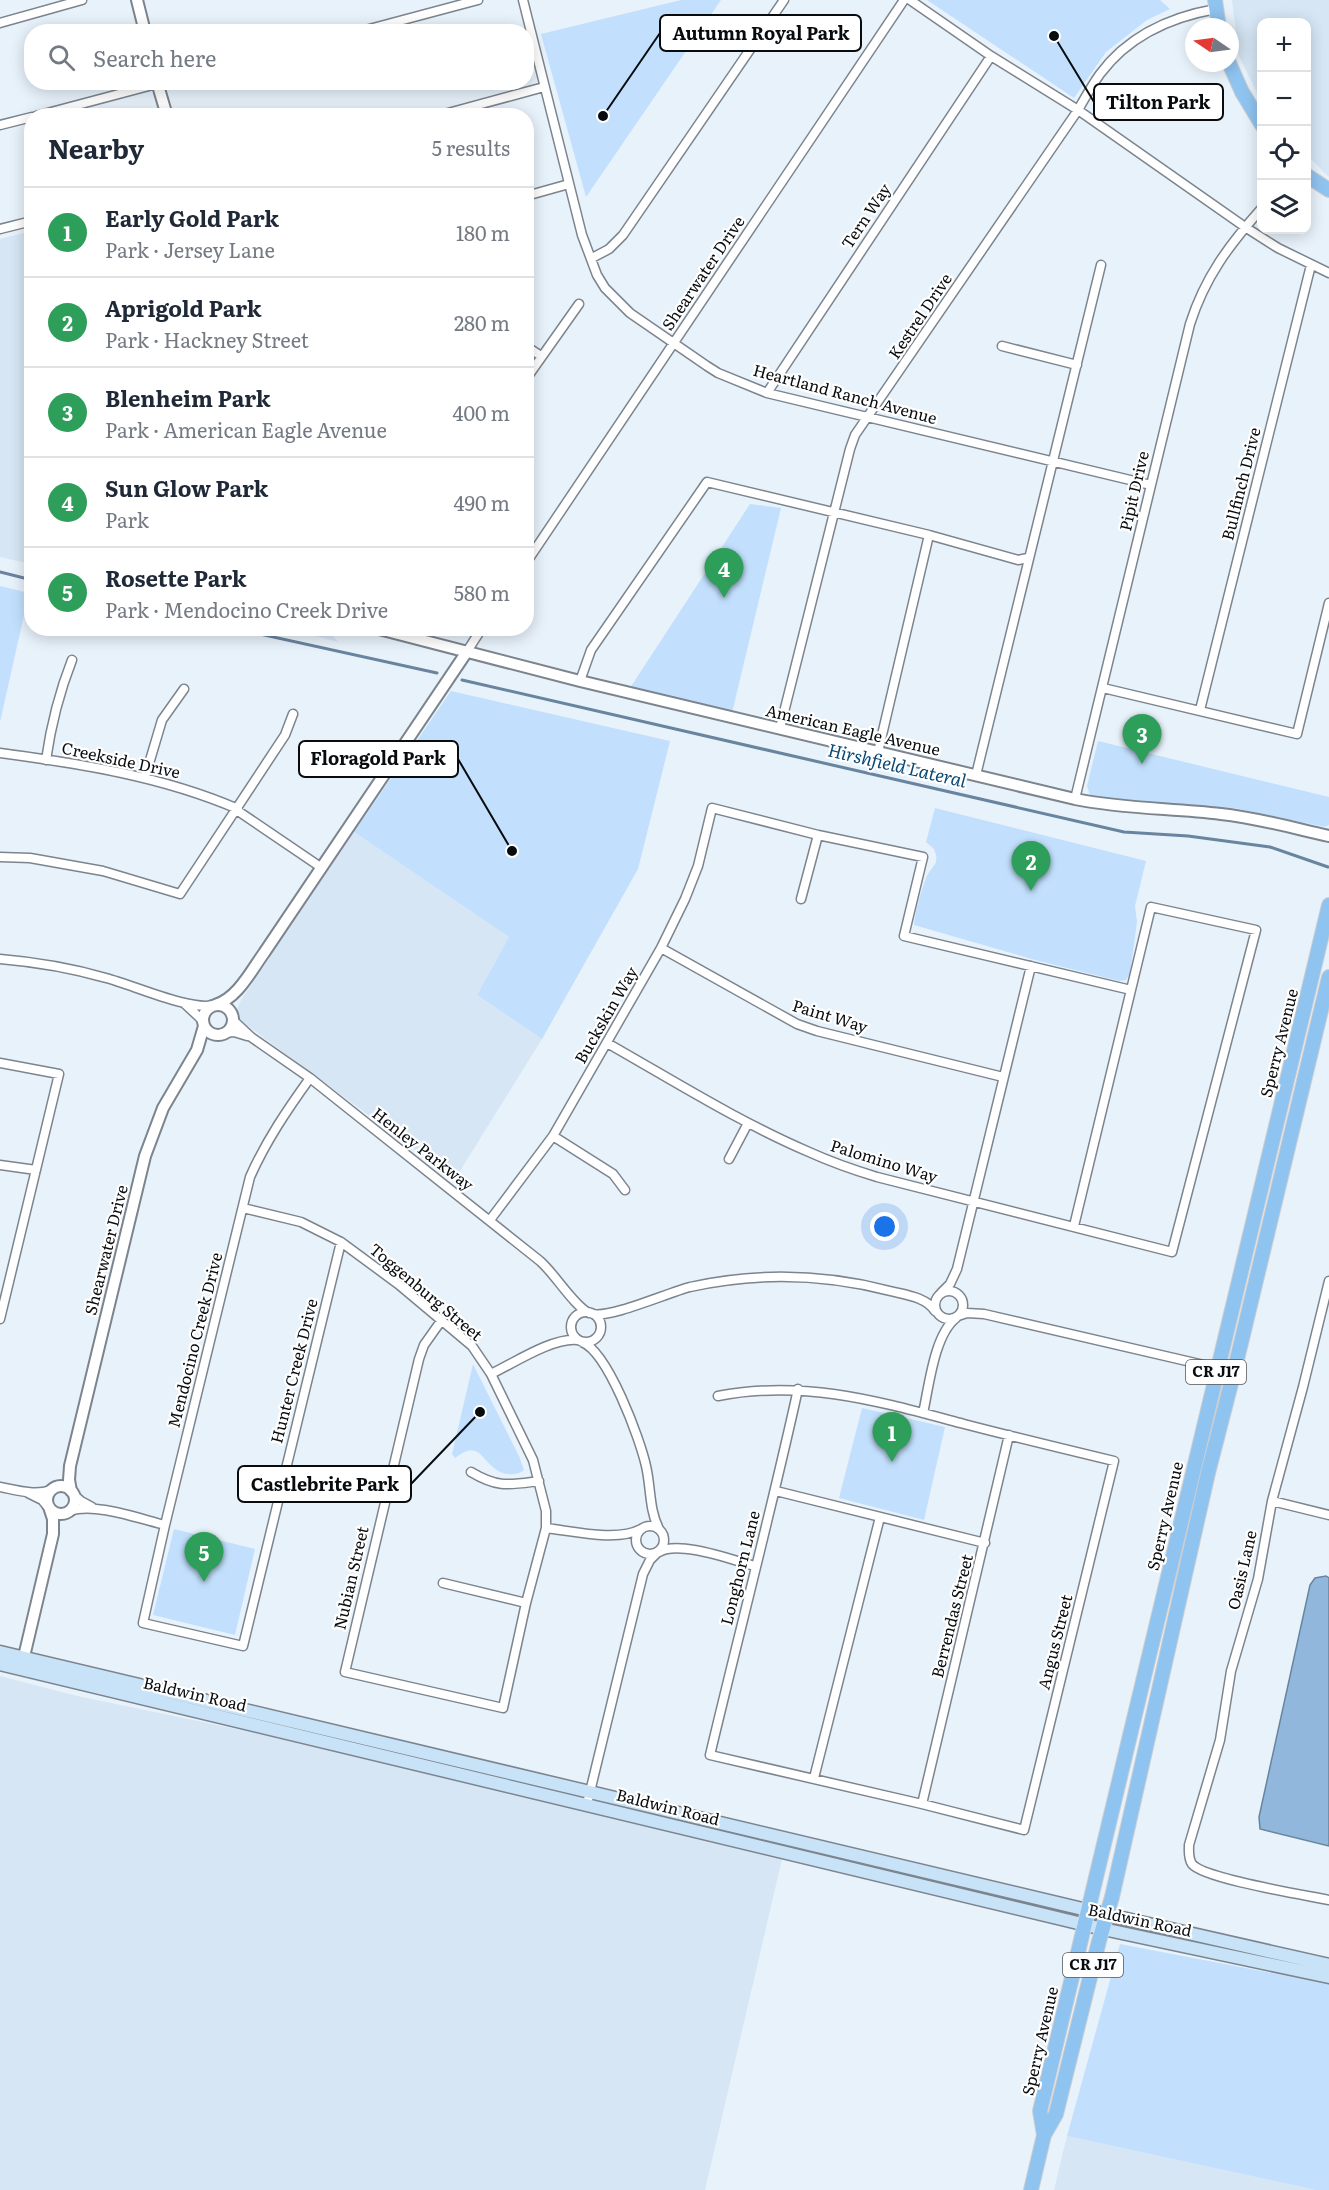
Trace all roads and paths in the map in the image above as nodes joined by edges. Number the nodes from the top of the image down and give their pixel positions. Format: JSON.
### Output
{"nodes":[{"id":1,"x":82,"y":0,"type":"edge"},
{"id":2,"x":137,"y":0,"type":"edge"},
{"id":3,"x":478,"y":0,"type":"edge"},
{"id":4,"x":523,"y":0,"type":"edge"},
{"id":5,"x":784,"y":0,"type":"edge"},
{"id":6,"x":904,"y":0,"type":"edge"},
{"id":7,"x":910,"y":0,"type":"edge"},
{"id":8,"x":1215,"y":4,"type":"edge"},
{"id":9,"x":0,"y":22,"type":"edge"},
{"id":10,"x":143,"y":24,"type":"edge"},
{"id":11,"x":388,"y":24,"type":"edge"},
{"id":12,"x":529,"y":24,"type":"edge"},
{"id":13,"x":534,"y":46,"type":"edge"},
{"id":14,"x":991,"y":56,"type":"junction"},
{"id":15,"x":1233,"y":72,"type":"edge"},
{"id":16,"x":544,"y":87,"type":"junction"},
{"id":17,"x":133,"y":90,"type":"edge"},
{"id":18,"x":161,"y":90,"type":"edge"},
{"id":19,"x":533,"y":90,"type":"edge"},
{"id":20,"x":534,"y":90,"type":"edge"},
{"id":21,"x":65,"y":108,"type":"edge"},
{"id":22,"x":165,"y":108,"type":"edge"},
{"id":23,"x":467,"y":108,"type":"edge"},
{"id":24,"x":1078,"y":110,"type":"junction"},
{"id":25,"x":1257,"y":117,"type":"edge"},
{"id":26,"x":24,"y":119,"type":"edge"},
{"id":27,"x":0,"y":125,"type":"edge"},
{"id":28,"x":1311,"y":178,"type":"edge"},
{"id":29,"x":569,"y":184,"type":"junction"},
{"id":30,"x":1329,"y":190,"type":"edge"},
{"id":31,"x":534,"y":194,"type":"edge"},
{"id":32,"x":1257,"y":214,"type":"edge"},
{"id":33,"x":24,"y":223,"type":"edge"},
{"id":34,"x":1245,"y":227,"type":"junction"},
{"id":35,"x":0,"y":229,"type":"edge"},
{"id":36,"x":592,"y":258,"type":"junction"},
{"id":37,"x":1101,"y":265,"type":"dead end"},
{"id":38,"x":1311,"y":265,"type":"junction"},
{"id":39,"x":1329,"y":273,"type":"edge"},
{"id":40,"x":579,"y":304,"type":"dead end"},
{"id":41,"x":674,"y":344,"type":"junction"},
{"id":42,"x":1002,"y":346,"type":"dead end"},
{"id":43,"x":534,"y":352,"type":"edge"},
{"id":44,"x":541,"y":357,"type":"junction"},
{"id":45,"x":1077,"y":365,"type":"junction"},
{"id":46,"x":534,"y":367,"type":"edge"},
{"id":47,"x":766,"y":393,"type":"junction"},
{"id":48,"x":869,"y":418,"type":"junction"},
{"id":49,"x":1053,"y":461,"type":"junction"},
{"id":50,"x":1151,"y":485,"type":"junction"},
{"id":51,"x":834,"y":512,"type":"junction"},
{"id":52,"x":928,"y":535,"type":"junction"},
{"id":53,"x":534,"y":551,"type":"edge"},
{"id":54,"x":1028,"y":558,"type":"junction"},
{"id":55,"x":1329,"y":603,"type":"edge"},
{"id":56,"x":404,"y":636,"type":"edge"},
{"id":57,"x":477,"y":636,"type":"edge"},
{"id":58,"x":466,"y":653,"type":"junction"},
{"id":59,"x":72,"y":660,"type":"dead end"},
{"id":60,"x":580,"y":681,"type":"junction"},
{"id":61,"x":1103,"y":688,"type":"junction"},
{"id":62,"x":184,"y":689,"type":"dead end"},
{"id":63,"x":1200,"y":710,"type":"junction"},
{"id":64,"x":293,"y":714,"type":"dead end"},
{"id":65,"x":780,"y":728,"type":"junction"},
{"id":66,"x":878,"y":752,"type":"junction"},
{"id":67,"x":0,"y":753,"type":"edge"},
{"id":68,"x":46,"y":759,"type":"junction"},
{"id":69,"x":976,"y":775,"type":"junction"},
{"id":70,"x":145,"y":777,"type":"junction"},
{"id":71,"x":1075,"y":799,"type":"junction"},
{"id":72,"x":238,"y":809,"type":"junction"},
{"id":73,"x":818,"y":835,"type":"junction"},
{"id":74,"x":1329,"y":836,"type":"edge"},
{"id":75,"x":0,"y":856,"type":"edge"},
{"id":76,"x":322,"y":867,"type":"junction"},
{"id":77,"x":801,"y":899,"type":"dead end"},
{"id":78,"x":1329,"y":905,"type":"edge"},
{"id":79,"x":661,"y":948,"type":"junction"},
{"id":80,"x":0,"y":959,"type":"edge"},
{"id":81,"x":1031,"y":966,"type":"junction"},
{"id":82,"x":1329,"y":977,"type":"edge"},
{"id":83,"x":238,"y":989,"type":"junction"},
{"id":84,"x":1131,"y":990,"type":"junction"},
{"id":85,"x":184,"y":1004,"type":"junction"},
{"id":86,"x":214,"y":1005,"type":"junction"},
{"id":87,"x":231,"y":1014,"type":"junction"},
{"id":88,"x":204,"y":1025,"type":"junction"},
{"id":89,"x":222,"y":1033,"type":"junction"},
{"id":90,"x":251,"y":1037,"type":"junction"},
{"id":91,"x":608,"y":1043,"type":"junction"},
{"id":92,"x":197,"y":1050,"type":"junction"},
{"id":93,"x":0,"y":1063,"type":"edge"},
{"id":94,"x":1003,"y":1077,"type":"junction"},
{"id":95,"x":310,"y":1078,"type":"junction"},
{"id":96,"x":748,"y":1123,"type":"junction"},
{"id":97,"x":553,"y":1136,"type":"junction"},
{"id":98,"x":729,"y":1159,"type":"dead end"},
{"id":99,"x":0,"y":1166,"type":"edge"},
{"id":100,"x":36,"y":1170,"type":"junction"},
{"id":101,"x":625,"y":1190,"type":"dead end"},
{"id":102,"x":974,"y":1202,"type":"junction"},
{"id":103,"x":243,"y":1208,"type":"junction"},
{"id":104,"x":490,"y":1220,"type":"junction"},
{"id":105,"x":1074,"y":1226,"type":"junction"},
{"id":106,"x":341,"y":1242,"type":"junction"},
{"id":107,"x":957,"y":1269,"type":"junction"},
{"id":108,"x":1329,"y":1281,"type":"edge"},
{"id":109,"x":568,"y":1293,"type":"junction"},
{"id":110,"x":940,"y":1294,"type":"junction"},
{"id":111,"x":914,"y":1297,"type":"junction"},
{"id":112,"x":960,"y":1297,"type":"junction"},
{"id":113,"x":1326,"y":1301,"type":"edge"},
{"id":114,"x":620,"y":1311,"type":"junction"},
{"id":115,"x":936,"y":1312,"type":"junction"},
{"id":116,"x":591,"y":1314,"type":"junction"},
{"id":117,"x":984,"y":1314,"type":"junction"},
{"id":118,"x":957,"y":1317,"type":"junction"},
{"id":119,"x":0,"y":1319,"type":"edge"},
{"id":120,"x":441,"y":1321,"type":"junction"},
{"id":121,"x":571,"y":1324,"type":"junction"},
{"id":122,"x":600,"y":1330,"type":"junction"},
{"id":123,"x":580,"y":1341,"type":"junction"},
{"id":124,"x":940,"y":1342,"type":"junction"},
{"id":125,"x":553,"y":1344,"type":"junction"},
{"id":126,"x":601,"y":1358,"type":"junction"},
{"id":127,"x":1217,"y":1368,"type":"junction"},
{"id":128,"x":1234,"y":1372,"type":"junction"},
{"id":129,"x":491,"y":1374,"type":"junction"},
{"id":130,"x":798,"y":1389,"type":"junction"},
{"id":131,"x":718,"y":1396,"type":"dead end"},
{"id":132,"x":923,"y":1413,"type":"junction"},
{"id":133,"x":1009,"y":1435,"type":"junction"},
{"id":134,"x":70,"y":1466,"type":"junction"},
{"id":135,"x":471,"y":1472,"type":"dead end"},
{"id":136,"x":539,"y":1481,"type":"junction"},
{"id":137,"x":0,"y":1487,"type":"edge"},
{"id":138,"x":53,"y":1488,"type":"junction"},
{"id":139,"x":776,"y":1491,"type":"junction"},
{"id":140,"x":25,"y":1492,"type":"junction"},
{"id":141,"x":73,"y":1493,"type":"junction"},
{"id":142,"x":1272,"y":1501,"type":"junction"},
{"id":143,"x":651,"y":1506,"type":"junction"},
{"id":144,"x":49,"y":1508,"type":"junction"},
{"id":145,"x":96,"y":1509,"type":"junction"},
{"id":146,"x":68,"y":1512,"type":"junction"},
{"id":147,"x":1329,"y":1515,"type":"edge"},
{"id":148,"x":880,"y":1517,"type":"junction"},
{"id":149,"x":165,"y":1525,"type":"junction"},
{"id":150,"x":546,"y":1528,"type":"junction"},
{"id":151,"x":641,"y":1528,"type":"junction"},
{"id":152,"x":661,"y":1531,"type":"junction"},
{"id":153,"x":52,"y":1534,"type":"junction"},
{"id":154,"x":614,"y":1536,"type":"junction"},
{"id":155,"x":985,"y":1543,"type":"junction"},
{"id":156,"x":637,"y":1548,"type":"junction"},
{"id":157,"x":685,"y":1549,"type":"junction"},
{"id":158,"x":658,"y":1552,"type":"junction"},
{"id":159,"x":755,"y":1566,"type":"junction"},
{"id":160,"x":643,"y":1574,"type":"junction"},
{"id":161,"x":443,"y":1583,"type":"dead end"},
{"id":162,"x":526,"y":1603,"type":"junction"},
{"id":163,"x":143,"y":1623,"type":"joint"},
{"id":164,"x":0,"y":1652,"type":"edge"},
{"id":165,"x":22,"y":1663,"type":"junction"},
{"id":166,"x":0,"y":1664,"type":"edge"},
{"id":167,"x":503,"y":1708,"type":"joint"},
{"id":168,"x":814,"y":1778,"type":"junction"},
{"id":169,"x":588,"y":1798,"type":"junction"},
{"id":170,"x":922,"y":1804,"type":"junction"},
{"id":171,"x":670,"y":1824,"type":"junction"},
{"id":172,"x":738,"y":1827,"type":"junction"},
{"id":173,"x":1329,"y":1900,"type":"edge"},
{"id":174,"x":1087,"y":1910,"type":"junction"},
{"id":175,"x":1107,"y":1914,"type":"junction"},
{"id":176,"x":1084,"y":1924,"type":"junction"},
{"id":177,"x":1103,"y":1929,"type":"junction"},
{"id":178,"x":1329,"y":1965,"type":"edge"},
{"id":179,"x":1329,"y":1977,"type":"edge"},
{"id":180,"x":1044,"y":2135,"type":"junction"},
{"id":181,"x":1031,"y":2190,"type":"edge"}],
"edges":[{"from":1,"to":9,"type":"street"},
{"from":2,"to":10,"type":"street"},
{"from":3,"to":11,"type":"street"},
{"from":4,"to":12,"type":"street","name":"Heartland Ranch Avenue"},
{"from":5,"to":36,"type":"street"},
{"from":6,"to":41,"type":"street","name":"Shearwater Drive"},
{"from":7,"to":14,"type":"street"},
{"from":8,"to":24,"type":"street","name":"Kestrel Drive"},
{"from":13,"to":16,"type":"street","name":"Heartland Ranch Avenue"},
{"from":14,"to":24,"type":"street"},
{"from":14,"to":47,"type":"street","name":"Tern Way"},
{"from":15,"to":25,"type":"main road"},
{"from":16,"to":20,"type":"street"},
{"from":16,"to":29,"type":"street","name":"Heartland Ranch Avenue"},
{"from":17,"to":21,"type":"street"},
{"from":18,"to":22,"type":"street"},
{"from":19,"to":23,"type":"street"},
{"from":24,"to":34,"type":"street"},
{"from":24,"to":48,"type":"street","name":"Kestrel Drive"},
{"from":26,"to":27,"type":"street"},
{"from":28,"to":30,"type":"main road"},
{"from":29,"to":31,"type":"street"},
{"from":29,"to":36,"type":"street","name":"Heartland Ranch Avenue"},
{"from":32,"to":34,"type":"street","name":"Pipit Drive"},
{"from":33,"to":35,"type":"street"},
{"from":34,"to":38,"type":"street"},
{"from":34,"to":50,"type":"street","name":"Pipit Drive"},
{"from":36,"to":41,"type":"street","name":"Heartland Ranch Avenue"},
{"from":37,"to":45,"type":"street"},
{"from":38,"to":39,"type":"street"},
{"from":38,"to":63,"type":"street","name":"Bullfinch Drive"},
{"from":40,"to":44,"type":"street"},
{"from":41,"to":47,"type":"street","name":"Heartland Ranch Avenue"},
{"from":41,"to":53,"type":"street","name":"Shearwater Drive"},
{"from":42,"to":45,"type":"street"},
{"from":43,"to":44,"type":"street"},
{"from":44,"to":46,"type":"street"},
{"from":45,"to":49,"type":"street"},
{"from":47,"to":48,"type":"street","name":"Heartland Ranch Avenue"},
{"from":48,"to":49,"type":"street","name":"Heartland Ranch Avenue"},
{"from":48,"to":51,"type":"street","name":"Kestrel Drive"},
{"from":49,"to":50,"type":"street","name":"Heartland Ranch Avenue"},
{"from":49,"to":54,"type":"street"},
{"from":50,"to":61,"type":"street","name":"Pipit Drive"},
{"from":51,"to":52,"type":"street"},
{"from":51,"to":60,"type":"street"},
{"from":51,"to":65,"type":"street","name":"Kestrel Drive"},
{"from":52,"to":54,"type":"street"},
{"from":52,"to":66,"type":"street"},
{"from":54,"to":69,"type":"street"},
{"from":55,"to":63,"type":"street"},
{"from":56,"to":58,"type":"street","name":"American Eagle Avenue"},
{"from":57,"to":58,"type":"street"},
{"from":58,"to":60,"type":"street","name":"American Eagle Avenue"},
{"from":58,"to":76,"type":"street"},
{"from":59,"to":68,"type":"street"},
{"from":60,"to":65,"type":"street","name":"American Eagle Avenue"},
{"from":61,"to":63,"type":"street"},
{"from":61,"to":71,"type":"street","name":"Pipit Drive"},
{"from":62,"to":70,"type":"street"},
{"from":64,"to":72,"type":"street"},
{"from":65,"to":66,"type":"street","name":"American Eagle Avenue"},
{"from":66,"to":69,"type":"street","name":"American Eagle Avenue"},
{"from":67,"to":68,"type":"street","name":"Creekside Drive"},
{"from":68,"to":70,"type":"street","name":"Creekside Drive"},
{"from":69,"to":71,"type":"street","name":"American Eagle Avenue"},
{"from":70,"to":72,"type":"street","name":"Creekside Drive"},
{"from":71,"to":74,"type":"street","name":"American Eagle Avenue"},
{"from":72,"to":75,"type":"street"},
{"from":72,"to":76,"type":"street","name":"Creekside Drive"},
{"from":73,"to":77,"type":"street"},
{"from":73,"to":79,"type":"street","name":"Buckskin Way"},
{"from":73,"to":81,"type":"street"},
{"from":76,"to":83,"type":"street"},
{"from":78,"to":127,"type":"main road","name":"Sperry Avenue","number":"CR J17"},
{"from":79,"to":91,"type":"street","name":"Buckskin Way"},
{"from":79,"to":94,"type":"street","name":"Paint Way"},
{"from":80,"to":85,"type":"street"},
{"from":81,"to":84,"type":"street"},
{"from":81,"to":94,"type":"street"},
{"from":82,"to":128,"type":"main road","name":"Sperry Avenue","number":"CR J17"},
{"from":83,"to":86,"type":"street"},
{"from":83,"to":87,"type":"street"},
{"from":84,"to":105,"type":"street"},
{"from":84,"to":105,"type":"street","name":"Palomino Way"},
{"from":85,"to":86,"type":"street"},
{"from":85,"to":88,"type":"street"},
{"from":86,"to":87,"type":"street"},
{"from":86,"to":88,"type":"street"},
{"from":87,"to":89,"type":"street"},
{"from":87,"to":90,"type":"street","name":"Henley Parkway"},
{"from":88,"to":89,"type":"street"},
{"from":88,"to":92,"type":"street","name":"Shearwater Drive"},
{"from":89,"to":90,"type":"street","name":"Henley Parkway"},
{"from":89,"to":92,"type":"street","name":"Shearwater Drive"},
{"from":90,"to":95,"type":"street","name":"Henley Parkway"},
{"from":91,"to":96,"type":"street","name":"Palomino Way"},
{"from":91,"to":97,"type":"street","name":"Buckskin Way"},
{"from":92,"to":134,"type":"street","name":"Shearwater Drive"},
{"from":93,"to":100,"type":"street"},
{"from":94,"to":102,"type":"street"},
{"from":95,"to":103,"type":"street","name":"Mendocino Creek Drive"},
{"from":95,"to":104,"type":"street","name":"Henley Parkway"},
{"from":96,"to":98,"type":"street"},
{"from":96,"to":102,"type":"street","name":"Palomino Way"},
{"from":97,"to":101,"type":"street"},
{"from":97,"to":104,"type":"street","name":"Buckskin Way"},
{"from":99,"to":100,"type":"street"},
{"from":100,"to":119,"type":"street"},
{"from":102,"to":105,"type":"street","name":"Palomino Way"},
{"from":102,"to":107,"type":"street"},
{"from":103,"to":106,"type":"street","name":"Toggenburg Street"},
{"from":103,"to":149,"type":"street","name":"Mendocino Creek Drive"},
{"from":104,"to":109,"type":"street","name":"Henley Parkway"},
{"from":106,"to":120,"type":"street","name":"Toggenburg Street"},
{"from":106,"to":163,"type":"street","name":"Hunter Creek Drive"},
{"from":107,"to":110,"type":"street"},
{"from":107,"to":112,"type":"street"},
{"from":108,"to":113,"type":"street","name":"Oasis Lane"},
{"from":109,"to":116,"type":"street","name":"Henley Parkway"},
{"from":109,"to":121,"type":"street"},
{"from":110,"to":111,"type":"street"},
{"from":110,"to":112,"type":"street"},
{"from":110,"to":115,"type":"street"},
{"from":111,"to":114,"type":"street"},
{"from":111,"to":115,"type":"street"},
{"from":112,"to":117,"type":"street"},
{"from":112,"to":118,"type":"street"},
{"from":113,"to":142,"type":"street","name":"Oasis Lane"},
{"from":114,"to":116,"type":"street"},
{"from":114,"to":122,"type":"street"},
{"from":115,"to":118,"type":"street"},
{"from":115,"to":124,"type":"street"},
{"from":116,"to":121,"type":"street"},
{"from":116,"to":122,"type":"street"},
{"from":117,"to":118,"type":"street"},
{"from":117,"to":127,"type":"street"},
{"from":118,"to":124,"type":"street"},
{"from":120,"to":129,"type":"street","name":"Toggenburg Street"},
{"from":120,"to":167,"type":"street","name":"Nubian Street"},
{"from":121,"to":123,"type":"street"},
{"from":121,"to":125,"type":"street"},
{"from":122,"to":123,"type":"street"},
{"from":122,"to":126,"type":"street"},
{"from":123,"to":125,"type":"street"},
{"from":123,"to":126,"type":"street"},
{"from":124,"to":132,"type":"street"},
{"from":125,"to":129,"type":"street"},
{"from":126,"to":143,"type":"street"},
{"from":127,"to":128,"type":"street"},
{"from":127,"to":174,"type":"main road","name":"Sperry Avenue","number":"CR J17"},
{"from":128,"to":175,"type":"main road","name":"Sperry Avenue","number":"CR J17"},
{"from":129,"to":136,"type":"street","name":"Toggenburg Street"},
{"from":130,"to":131,"type":"street"},
{"from":130,"to":132,"type":"street"},
{"from":130,"to":139,"type":"street","name":"Longhorn Lane"},
{"from":132,"to":133,"type":"street"},
{"from":133,"to":155,"type":"street","name":"Berrendas Street"},
{"from":133,"to":170,"type":"street","name":"Angus Street"},
{"from":134,"to":138,"type":"street","name":"Shearwater Drive"},
{"from":134,"to":141,"type":"street","name":"Shearwater Drive"},
{"from":135,"to":136,"type":"street"},
{"from":136,"to":150,"type":"street","name":"Toggenburg Street"},
{"from":137,"to":140,"type":"street"},
{"from":138,"to":140,"type":"street"},
{"from":138,"to":141,"type":"street"},
{"from":138,"to":144,"type":"street"},
{"from":139,"to":148,"type":"street"},
{"from":139,"to":159,"type":"street","name":"Longhorn Lane"},
{"from":140,"to":144,"type":"street"},
{"from":141,"to":145,"type":"street"},
{"from":141,"to":146,"type":"street"},
{"from":142,"to":147,"type":"street"},
{"from":142,"to":173,"type":"street","name":"Oasis Lane"},
{"from":143,"to":151,"type":"street"},
{"from":143,"to":152,"type":"street"},
{"from":144,"to":146,"type":"street"},
{"from":144,"to":153,"type":"street"},
{"from":145,"to":146,"type":"street"},
{"from":145,"to":149,"type":"street"},
{"from":146,"to":153,"type":"street"},
{"from":148,"to":155,"type":"street"},
{"from":148,"to":168,"type":"street"},
{"from":149,"to":163,"type":"street","name":"Mendocino Creek Drive"},
{"from":150,"to":154,"type":"street"},
{"from":150,"to":162,"type":"street","name":"Toggenburg Street"},
{"from":151,"to":152,"type":"street"},
{"from":151,"to":154,"type":"street"},
{"from":151,"to":156,"type":"street"},
{"from":152,"to":157,"type":"street"},
{"from":152,"to":158,"type":"street"},
{"from":153,"to":165,"type":"street"},
{"from":154,"to":156,"type":"street"},
{"from":155,"to":170,"type":"street","name":"Berrendas Street"},
{"from":156,"to":158,"type":"street"},
{"from":156,"to":160,"type":"street"},
{"from":157,"to":158,"type":"street"},
{"from":157,"to":159,"type":"street"},
{"from":158,"to":160,"type":"street"},
{"from":159,"to":168,"type":"street","name":"Longhorn Lane"},
{"from":160,"to":169,"type":"street"},
{"from":161,"to":162,"type":"street"},
{"from":162,"to":167,"type":"street","name":"Toggenburg Street"},
{"from":164,"to":165,"type":"main road","name":"Baldwin Road"},
{"from":165,"to":166,"type":"main road","name":"Baldwin Road"},
{"from":165,"to":169,"type":"main road","name":"Baldwin Road"},
{"from":168,"to":170,"type":"street"},
{"from":169,"to":171,"type":"main road","name":"Baldwin Road"},
{"from":169,"to":172,"type":"main road","name":"Baldwin Road"},
{"from":171,"to":172,"type":"main road"},
{"from":171,"to":176,"type":"main road","name":"Baldwin Road"},
{"from":172,"to":174,"type":"main road","name":"Baldwin Road"},
{"from":174,"to":175,"type":"main road","name":"Baldwin Road"},
{"from":174,"to":176,"type":"main road","name":"Sperry Avenue","number":"CR J17"},
{"from":175,"to":177,"type":"main road","name":"Sperry Avenue","number":"CR J17"},
{"from":175,"to":178,"type":"main road","name":"Baldwin Road"},
{"from":176,"to":177,"type":"main road","name":"Baldwin Road"},
{"from":176,"to":180,"type":"main road","name":"Sperry Avenue","number":"CR J17"},
{"from":177,"to":179,"type":"main road","name":"Baldwin Road"},
{"from":177,"to":180,"type":"main road","name":"Sperry Avenue","number":"CR J17"},
{"from":180,"to":181,"type":"main road","name":"Sperry Avenue","number":"CR J17"}]}
